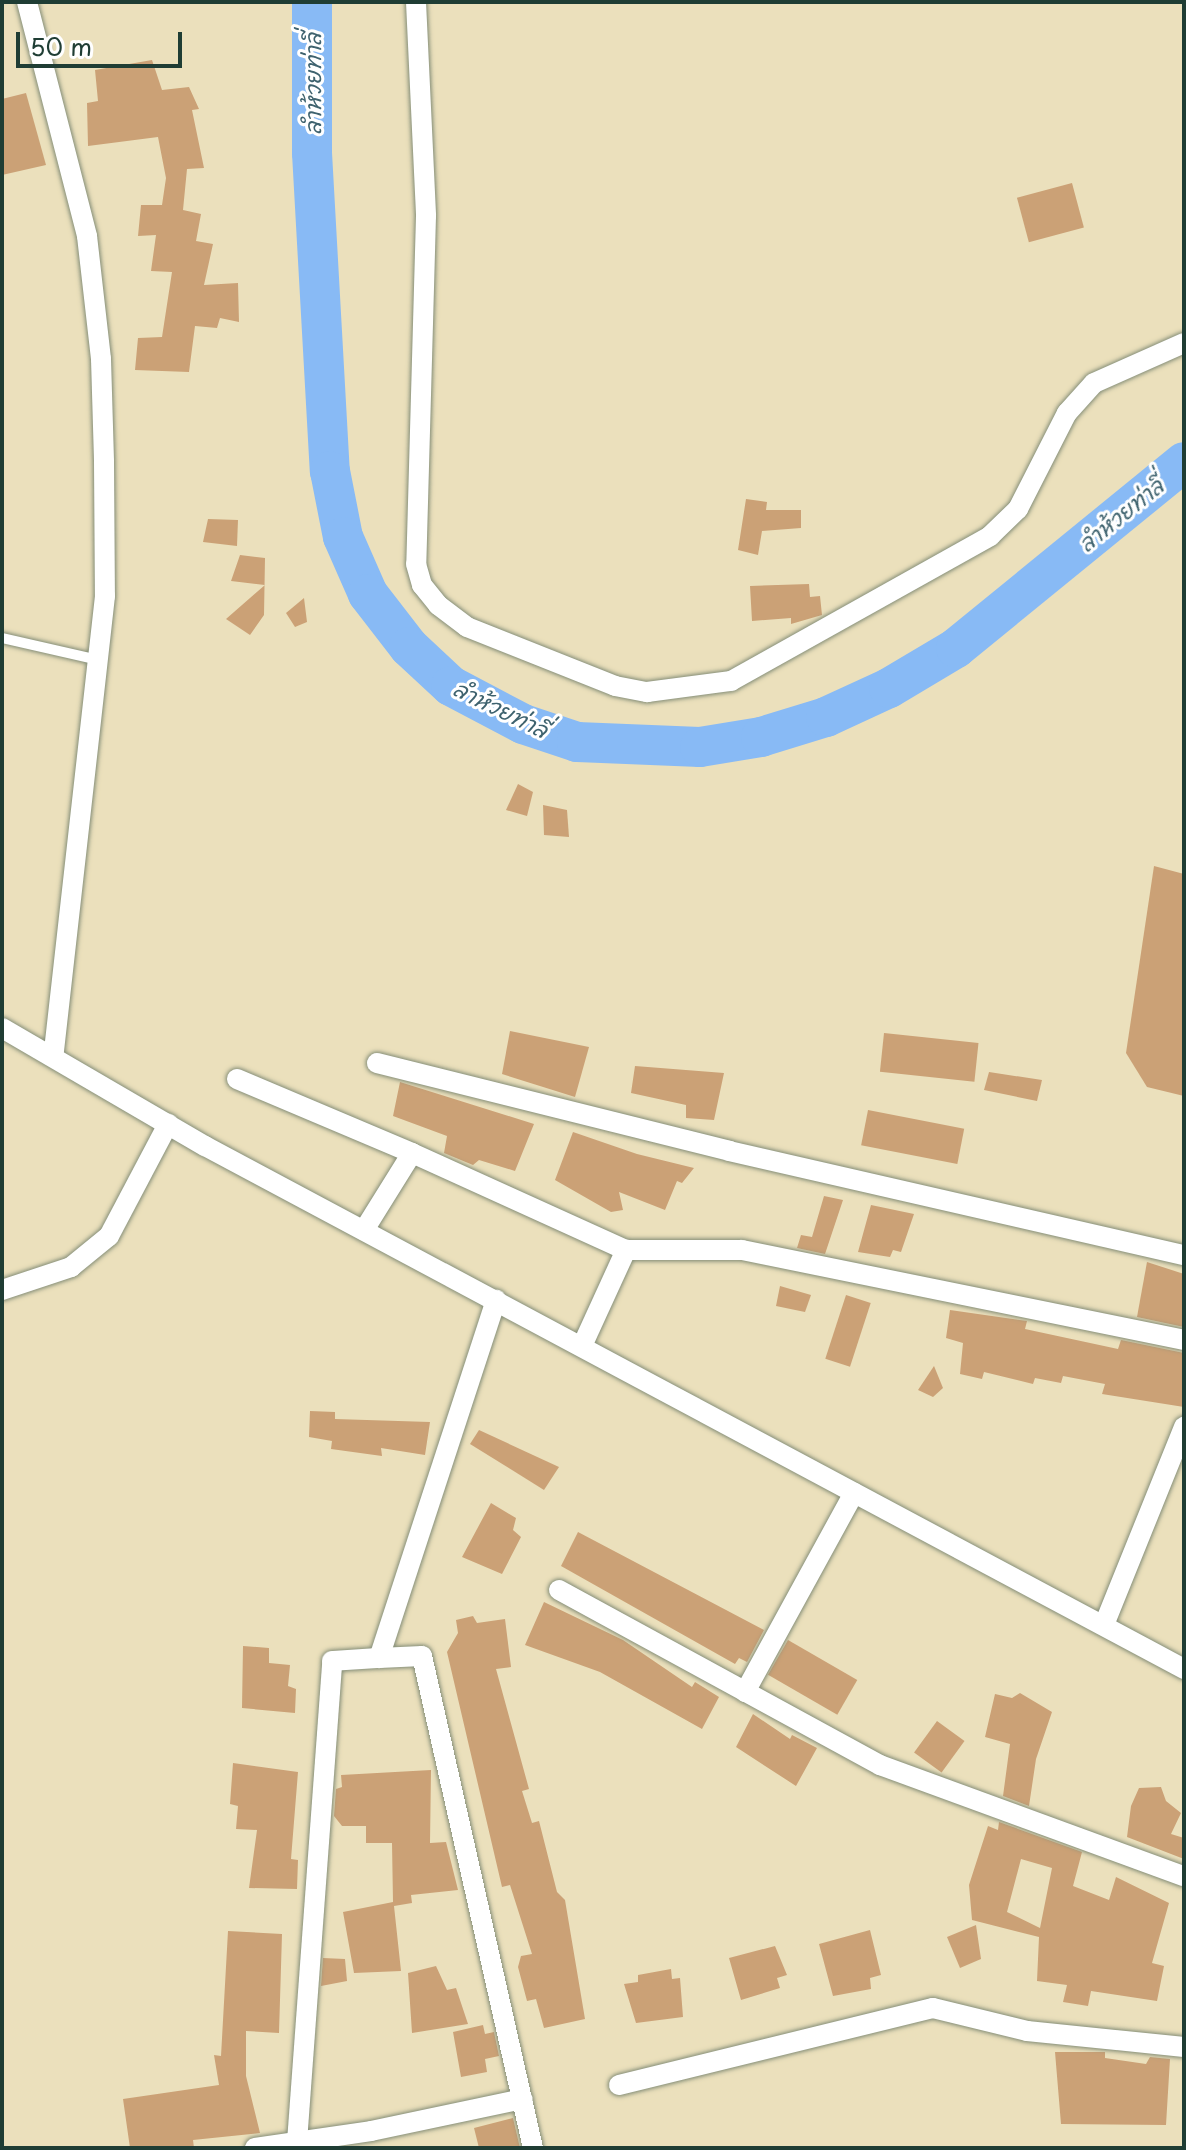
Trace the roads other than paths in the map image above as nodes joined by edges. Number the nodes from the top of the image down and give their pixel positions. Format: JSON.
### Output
{"nodes":[{"id":1,"x":27,"y":2,"type":"edge"},
{"id":2,"x":416,"y":2,"type":"edge"},
{"id":3,"x":1184,"y":343,"type":"edge"},
{"id":4,"x":2,"y":638,"type":"edge"},
{"id":5,"x":98,"y":660,"type":"junction"},
{"id":6,"x":2,"y":1028,"type":"edge"},
{"id":7,"x":53,"y":1056,"type":"junction"},
{"id":8,"x":377,"y":1063,"type":"dead end"},
{"id":9,"x":237,"y":1079,"type":"dead end"},
{"id":10,"x":168,"y":1124,"type":"junction"},
{"id":11,"x":412,"y":1153,"type":"junction"},
{"id":12,"x":364,"y":1230,"type":"junction"},
{"id":13,"x":626,"y":1250,"type":"junction"},
{"id":14,"x":1184,"y":1255,"type":"edge"},
{"id":15,"x":2,"y":1290,"type":"edge"},
{"id":16,"x":496,"y":1300,"type":"junction"},
{"id":17,"x":1184,"y":1340,"type":"edge"},
{"id":18,"x":582,"y":1346,"type":"junction"},
{"id":19,"x":1184,"y":1427,"type":"edge"},
{"id":20,"x":854,"y":1493,"type":"junction"},
{"id":21,"x":559,"y":1590,"type":"dead end"},
{"id":22,"x":1104,"y":1625,"type":"junction"},
{"id":23,"x":379,"y":1658,"type":"junction"},
{"id":24,"x":1184,"y":1669,"type":"edge"},
{"id":25,"x":745,"y":1692,"type":"junction"},
{"id":26,"x":1184,"y":1876,"type":"edge"},
{"id":27,"x":1184,"y":2047,"type":"edge"},
{"id":28,"x":619,"y":2085,"type":"dead end"},
{"id":29,"x":523,"y":2099,"type":"junction"},
{"id":30,"x":373,"y":2140,"type":"edge"},
{"id":31,"x":297,"y":2142,"type":"junction"},
{"id":32,"x":255,"y":2148,"type":"edge"},
{"id":33,"x":533,"y":2148,"type":"edge"}],
"edges":[{"from":1,"to":5,"type":"street"},
{"from":2,"to":3,"type":"street"},
{"from":4,"to":5,"type":"lane"},
{"from":5,"to":7,"type":"street"},
{"from":6,"to":7,"type":"street"},
{"from":7,"to":10,"type":"street"},
{"from":8,"to":14,"type":"street"},
{"from":9,"to":11,"type":"street"},
{"from":10,"to":12,"type":"street"},
{"from":10,"to":15,"type":"street"},
{"from":11,"to":12,"type":"street"},
{"from":11,"to":13,"type":"street"},
{"from":12,"to":16,"type":"street"},
{"from":13,"to":17,"type":"street"},
{"from":13,"to":18,"type":"street"},
{"from":16,"to":18,"type":"street"},
{"from":16,"to":23,"type":"street"},
{"from":18,"to":20,"type":"street"},
{"from":19,"to":22,"type":"street"},
{"from":20,"to":22,"type":"street"},
{"from":20,"to":25,"type":"street"},
{"from":21,"to":25,"type":"street"},
{"from":22,"to":24,"type":"street"},
{"from":23,"to":29,"type":"street"},
{"from":23,"to":31,"type":"street"},
{"from":25,"to":26,"type":"street"},
{"from":27,"to":28,"type":"street"},
{"from":29,"to":30,"type":"street"},
{"from":29,"to":33,"type":"street"},
{"from":30,"to":31,"type":"street"},
{"from":31,"to":32,"type":"street"}]}
